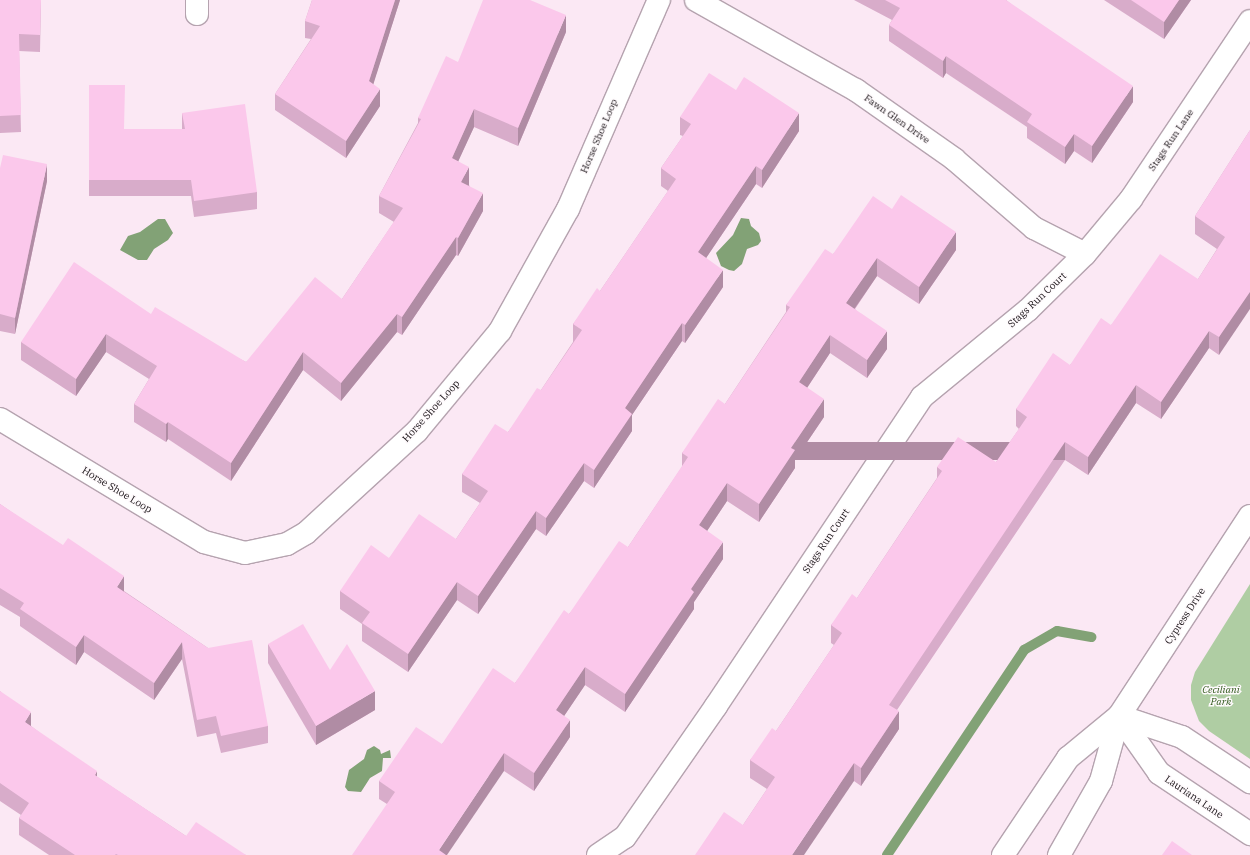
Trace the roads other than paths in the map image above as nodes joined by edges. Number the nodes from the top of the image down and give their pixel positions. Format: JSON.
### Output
{"nodes":[{"id":1,"x":659,"y":0,"type":"edge"},
{"id":2,"x":696,"y":0,"type":"edge"},
{"id":3,"x":1250,"y":21,"type":"edge"},
{"id":4,"x":1085,"y":254,"type":"junction"},
{"id":5,"x":0,"y":419,"type":"edge"},
{"id":6,"x":1250,"y":516,"type":"edge"},
{"id":7,"x":1120,"y":716,"type":"junction"},
{"id":8,"x":1250,"y":782,"type":"edge"},
{"id":9,"x":1250,"y":834,"type":"edge"},
{"id":10,"x":598,"y":855,"type":"edge"},
{"id":11,"x":1003,"y":855,"type":"edge"},
{"id":12,"x":1059,"y":855,"type":"edge"}],
"edges":[{"from":1,"to":5,"type":"street","name":"Horse Shoe Loop"},
{"from":2,"to":4,"type":"street","name":"Fawn Glen Drive"},
{"from":3,"to":4,"type":"street","name":"Stags Run Lane"},
{"from":4,"to":10,"type":"street","name":"Stags Run Court"},
{"from":6,"to":7,"type":"street","name":"Cypress Drive"},
{"from":7,"to":8,"type":"street"},
{"from":7,"to":9,"type":"street","name":"Lauriana Lane"},
{"from":7,"to":11,"type":"street","name":"Cypress Drive"},
{"from":7,"to":12,"type":"street","name":"Cypress Drive"}]}
